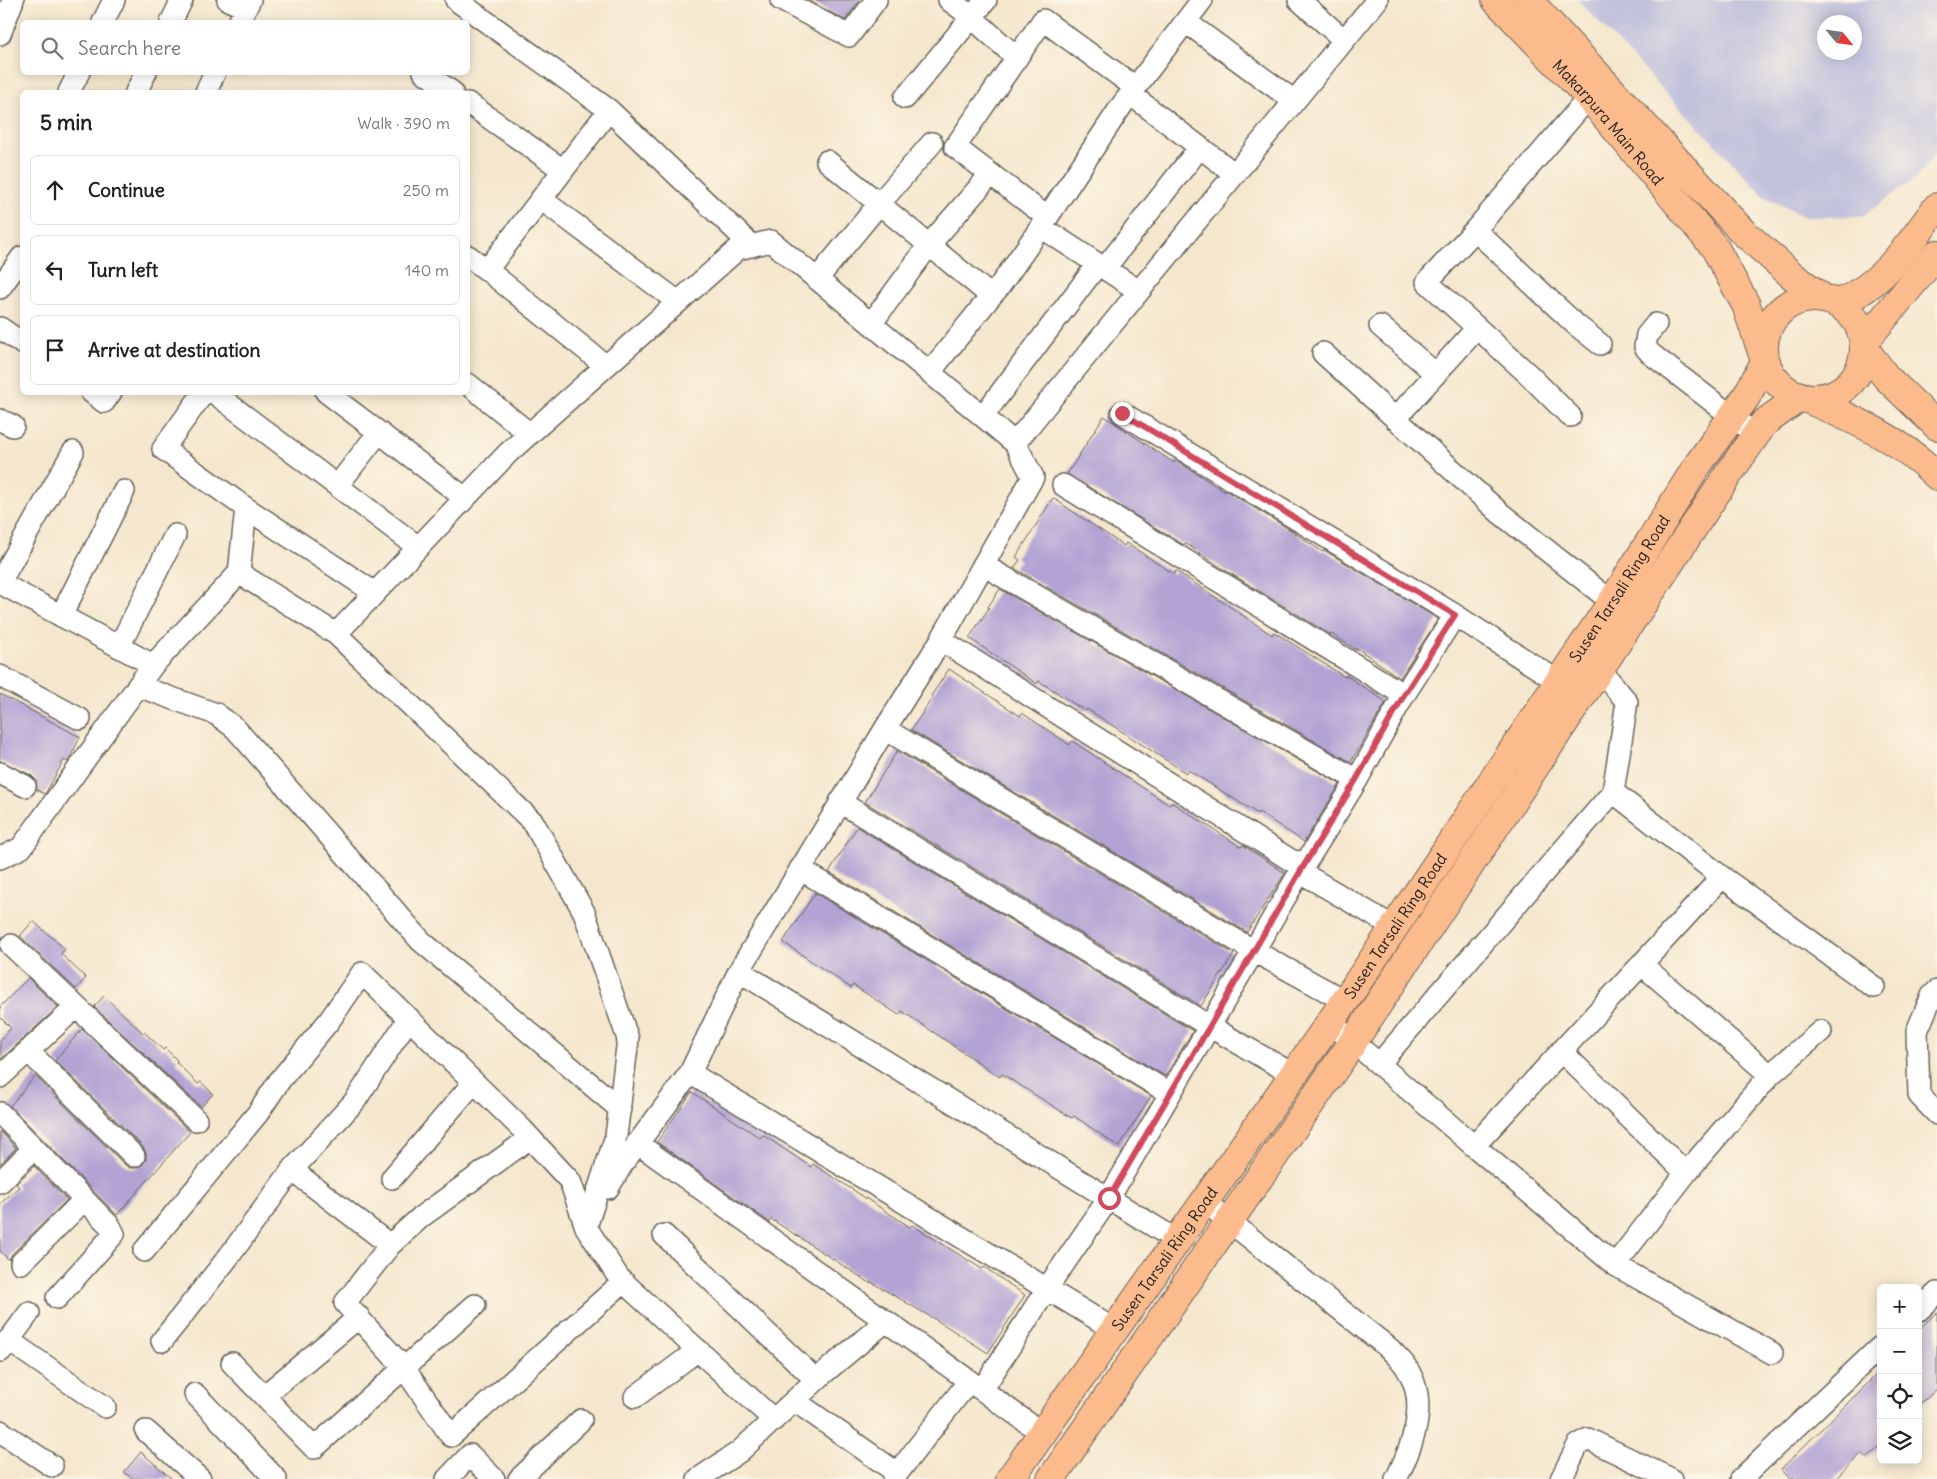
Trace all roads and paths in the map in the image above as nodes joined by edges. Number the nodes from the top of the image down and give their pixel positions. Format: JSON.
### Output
{"nodes":[{"id":1,"x":114,"y":0,"type":"edge"},
{"id":2,"x":182,"y":0,"type":"edge"},
{"id":3,"x":456,"y":0,"type":"edge"},
{"id":4,"x":781,"y":0,"type":"edge"},
{"id":5,"x":949,"y":0,"type":"edge"},
{"id":6,"x":986,"y":0,"type":"edge"},
{"id":7,"x":1202,"y":0,"type":"edge"},
{"id":8,"x":1299,"y":0,"type":"edge"},
{"id":9,"x":1377,"y":0,"type":"edge"},
{"id":10,"x":1496,"y":0,"type":"edge"},
{"id":11,"x":1528,"y":0,"type":"edge"},
{"id":12,"x":872,"y":1,"type":"edge"},
{"id":13,"x":972,"y":18,"type":"junction"},
{"id":14,"x":104,"y":20,"type":"edge"},
{"id":15,"x":172,"y":20,"type":"edge"},
{"id":16,"x":1186,"y":22,"type":"junction"},
{"id":17,"x":1344,"y":40,"type":"junction"},
{"id":18,"x":1017,"y":58,"type":"junction"},
{"id":19,"x":78,"y":75,"type":"edge"},
{"id":20,"x":144,"y":75,"type":"edge"},
{"id":21,"x":427,"y":75,"type":"edge"},
{"id":22,"x":70,"y":90,"type":"edge"},
{"id":23,"x":137,"y":90,"type":"edge"},
{"id":24,"x":445,"y":90,"type":"edge"},
{"id":25,"x":1132,"y":91,"type":"junction"},
{"id":26,"x":1589,"y":97,"type":"junction"},
{"id":27,"x":906,"y":98,"type":"dead end"},
{"id":28,"x":1294,"y":101,"type":"junction"},
{"id":29,"x":470,"y":104,"type":"edge"},
{"id":30,"x":609,"y":110,"type":"junction"},
{"id":31,"x":932,"y":143,"type":"dead end"},
{"id":32,"x":1200,"y":148,"type":"junction"},
{"id":33,"x":827,"y":161,"type":"dead end"},
{"id":34,"x":564,"y":170,"type":"junction"},
{"id":35,"x":991,"y":174,"type":"junction"},
{"id":36,"x":1235,"y":174,"type":"junction"},
{"id":37,"x":541,"y":199,"type":"junction"},
{"id":38,"x":878,"y":204,"type":"junction"},
{"id":39,"x":1937,"y":207,"type":"edge"},
{"id":40,"x":1044,"y":222,"type":"junction"},
{"id":41,"x":1475,"y":230,"type":"junction"},
{"id":42,"x":752,"y":246,"type":"junction"},
{"id":43,"x":929,"y":246,"type":"junction"},
{"id":44,"x":1936,"y":256,"type":"edge"},
{"id":45,"x":470,"y":257,"type":"edge"},
{"id":46,"x":20,"y":260,"type":"edge"},
{"id":47,"x":1102,"y":266,"type":"junction"},
{"id":48,"x":487,"y":270,"type":"junction"},
{"id":49,"x":817,"y":279,"type":"junction"},
{"id":50,"x":0,"y":288,"type":"edge"},
{"id":51,"x":1139,"y":291,"type":"junction"},
{"id":52,"x":991,"y":296,"type":"junction"},
{"id":53,"x":1830,"y":301,"type":"junction"},
{"id":54,"x":678,"y":302,"type":"junction"},
{"id":55,"x":871,"y":324,"type":"junction"},
{"id":56,"x":1656,"y":324,"type":"dead end"},
{"id":57,"x":1380,"y":326,"type":"dead end"},
{"id":58,"x":0,"y":328,"type":"edge"},
{"id":59,"x":1477,"y":328,"type":"junction"},
{"id":60,"x":20,"y":343,"type":"edge"},
{"id":61,"x":1600,"y":344,"type":"dead end"},
{"id":62,"x":1864,"y":345,"type":"junction"},
{"id":63,"x":1323,"y":353,"type":"dead end"},
{"id":64,"x":1764,"y":358,"type":"junction"},
{"id":65,"x":606,"y":366,"type":"junction"},
{"id":66,"x":930,"y":372,"type":"junction"},
{"id":67,"x":1436,"y":374,"type":"junction"},
{"id":68,"x":470,"y":386,"type":"edge"},
{"id":69,"x":95,"y":395,"type":"edge"},
{"id":70,"x":109,"y":395,"type":"edge"},
{"id":71,"x":202,"y":395,"type":"edge"},
{"id":72,"x":217,"y":395,"type":"edge"},
{"id":73,"x":330,"y":395,"type":"edge"},
{"id":74,"x":1803,"y":397,"type":"junction"},
{"id":75,"x":1122,"y":413,"type":"dead end"},
{"id":76,"x":983,"y":416,"type":"junction"},
{"id":77,"x":1570,"y":416,"type":"dead end"},
{"id":78,"x":1732,"y":417,"type":"junction"},
{"id":79,"x":1395,"y":419,"type":"junction"},
{"id":80,"x":1937,"y":426,"type":"edge"},
{"id":81,"x":379,"y":432,"type":"junction"},
{"id":82,"x":530,"y":434,"type":"junction"},
{"id":83,"x":1756,"y":435,"type":"junction"},
{"id":84,"x":1015,"y":443,"type":"junction"},
{"id":85,"x":73,"y":452,"type":"dead end"},
{"id":86,"x":1937,"y":476,"type":"edge"},
{"id":87,"x":338,"y":485,"type":"junction"},
{"id":88,"x":1063,"y":485,"type":"dead end"},
{"id":89,"x":124,"y":491,"type":"dead end"},
{"id":90,"x":465,"y":498,"type":"junction"},
{"id":91,"x":246,"y":508,"type":"junction"},
{"id":92,"x":175,"y":535,"type":"dead end"},
{"id":93,"x":418,"y":548,"type":"junction"},
{"id":94,"x":983,"y":565,"type":"junction"},
{"id":95,"x":239,"y":573,"type":"junction"},
{"id":96,"x":0,"y":582,"type":"edge"},
{"id":97,"x":375,"y":593,"type":"junction"},
{"id":98,"x":1612,"y":602,"type":"junction"},
{"id":99,"x":1455,"y":615,"type":"junction"},
{"id":100,"x":61,"y":616,"type":"junction"},
{"id":101,"x":336,"y":634,"type":"junction"},
{"id":102,"x":941,"y":640,"type":"junction"},
{"id":103,"x":119,"y":647,"type":"junction"},
{"id":104,"x":153,"y":665,"type":"junction"},
{"id":105,"x":1599,"y":668,"type":"junction"},
{"id":106,"x":0,"y":676,"type":"edge"},
{"id":107,"x":1558,"y":682,"type":"junction"},
{"id":108,"x":138,"y":686,"type":"junction"},
{"id":109,"x":1404,"y":695,"type":"junction"},
{"id":110,"x":80,"y":719,"type":"dead end"},
{"id":111,"x":885,"y":729,"type":"junction"},
{"id":112,"x":0,"y":773,"type":"edge"},
{"id":113,"x":1356,"y":780,"type":"junction"},
{"id":114,"x":25,"y":786,"type":"dead end"},
{"id":115,"x":1613,"y":792,"type":"junction"},
{"id":116,"x":840,"y":802,"type":"junction"},
{"id":117,"x":0,"y":858,"type":"edge"},
{"id":118,"x":800,"y":869,"type":"junction"},
{"id":119,"x":1300,"y":872,"type":"junction"},
{"id":120,"x":1722,"y":877,"type":"junction"},
{"id":121,"x":1394,"y":927,"type":"junction"},
{"id":122,"x":11,"y":945,"type":"dead end"},
{"id":123,"x":1254,"y":951,"type":"junction"},
{"id":124,"x":1642,"y":964,"type":"junction"},
{"id":125,"x":739,"y":970,"type":"junction"},
{"id":126,"x":1874,"y":987,"type":"dead end"},
{"id":127,"x":1937,"y":991,"type":"edge"},
{"id":128,"x":76,"y":1007,"type":"junction"},
{"id":129,"x":1338,"y":1012,"type":"junction"},
{"id":130,"x":409,"y":1018,"type":"junction"},
{"id":131,"x":1209,"y":1026,"type":"junction"},
{"id":132,"x":1821,"y":1031,"type":"dead end"},
{"id":133,"x":1353,"y":1042,"type":"junction"},
{"id":134,"x":28,"y":1051,"type":"junction"},
{"id":135,"x":1561,"y":1051,"type":"junction"},
{"id":136,"x":1379,"y":1064,"type":"junction"},
{"id":137,"x":690,"y":1073,"type":"junction"},
{"id":138,"x":1294,"y":1075,"type":"junction"},
{"id":139,"x":1770,"y":1075,"type":"junction"},
{"id":140,"x":0,"y":1077,"type":"edge"},
{"id":141,"x":474,"y":1082,"type":"junction"},
{"id":142,"x":1169,"y":1093,"type":"junction"},
{"id":143,"x":620,"y":1109,"type":"junction"},
{"id":144,"x":0,"y":1113,"type":"edge"},
{"id":145,"x":1937,"y":1114,"type":"edge"},
{"id":146,"x":196,"y":1120,"type":"dead end"},
{"id":147,"x":530,"y":1138,"type":"junction"},
{"id":148,"x":638,"y":1143,"type":"junction"},
{"id":149,"x":1474,"y":1146,"type":"junction"},
{"id":150,"x":34,"y":1148,"type":"junction"},
{"id":151,"x":134,"y":1156,"type":"dead end"},
{"id":152,"x":292,"y":1170,"type":"junction"},
{"id":153,"x":1686,"y":1173,"type":"junction"},
{"id":154,"x":392,"y":1178,"type":"dead end"},
{"id":155,"x":0,"y":1182,"type":"edge"},
{"id":156,"x":1109,"y":1198,"type":"junction"},
{"id":157,"x":84,"y":1200,"type":"junction"},
{"id":158,"x":1205,"y":1202,"type":"junction"},
{"id":159,"x":1229,"y":1222,"type":"junction"},
{"id":160,"x":586,"y":1226,"type":"junction"},
{"id":161,"x":664,"y":1235,"type":"dead end"},
{"id":162,"x":1178,"y":1241,"type":"junction"},
{"id":163,"x":390,"y":1244,"type":"junction"},
{"id":164,"x":144,"y":1251,"type":"dead end"},
{"id":165,"x":21,"y":1263,"type":"dead end"},
{"id":166,"x":1615,"y":1265,"type":"junction"},
{"id":167,"x":623,"y":1282,"type":"junction"},
{"id":168,"x":1046,"y":1290,"type":"junction"},
{"id":169,"x":1937,"y":1293,"type":"edge"},
{"id":170,"x":57,"y":1298,"type":"dead end"},
{"id":171,"x":475,"y":1305,"type":"dead end"},
{"id":172,"x":1922,"y":1307,"type":"edge"},
{"id":173,"x":29,"y":1313,"type":"dead end"},
{"id":174,"x":359,"y":1317,"type":"junction"},
{"id":175,"x":885,"y":1322,"type":"junction"},
{"id":176,"x":1115,"y":1330,"type":"junction"},
{"id":177,"x":162,"y":1341,"type":"dead end"},
{"id":178,"x":4,"y":1346,"type":"edge"},
{"id":179,"x":698,"y":1350,"type":"junction"},
{"id":180,"x":1877,"y":1350,"type":"edge"},
{"id":181,"x":1772,"y":1353,"type":"dead end"},
{"id":182,"x":232,"y":1363,"type":"dead end"},
{"id":183,"x":404,"y":1368,"type":"junction"},
{"id":184,"x":816,"y":1380,"type":"junction"},
{"id":185,"x":975,"y":1385,"type":"junction"},
{"id":186,"x":195,"y":1394,"type":"dead end"},
{"id":187,"x":264,"y":1396,"type":"junction"},
{"id":188,"x":635,"y":1397,"type":"dead end"},
{"id":189,"x":795,"y":1401,"type":"junction"},
{"id":190,"x":106,"y":1407,"type":"dead end"},
{"id":191,"x":581,"y":1420,"type":"dead end"},
{"id":192,"x":774,"y":1420,"type":"junction"},
{"id":193,"x":0,"y":1431,"type":"edge"},
{"id":194,"x":146,"y":1431,"type":"dead end"},
{"id":195,"x":1042,"y":1433,"type":"junction"},
{"id":196,"x":451,"y":1436,"type":"junction"},
{"id":197,"x":470,"y":1455,"type":"junction"},
{"id":198,"x":52,"y":1466,"type":"dead end"},
{"id":199,"x":723,"y":1473,"type":"edge"},
{"id":200,"x":895,"y":1476,"type":"edge"},
{"id":201,"x":200,"y":1479,"type":"edge"},
{"id":202,"x":276,"y":1479,"type":"edge"},
{"id":203,"x":447,"y":1479,"type":"edge"},
{"id":204,"x":494,"y":1479,"type":"edge"},
{"id":205,"x":519,"y":1479,"type":"edge"},
{"id":206,"x":698,"y":1479,"type":"edge"},
{"id":207,"x":1010,"y":1479,"type":"edge"},
{"id":208,"x":1051,"y":1479,"type":"edge"},
{"id":209,"x":1396,"y":1479,"type":"edge"},
{"id":210,"x":1561,"y":1479,"type":"edge"},
{"id":211,"x":1670,"y":1479,"type":"edge"},
{"id":212,"x":1741,"y":1479,"type":"edge"}],
"edges":[{"from":1,"to":14,"type":"street"},
{"from":2,"to":15,"type":"street"},
{"from":3,"to":30,"type":"street"},
{"from":4,"to":12,"type":"street"},
{"from":5,"to":13,"type":"street"},
{"from":6,"to":13,"type":"street"},
{"from":7,"to":16,"type":"street"},
{"from":8,"to":17,"type":"street"},
{"from":9,"to":17,"type":"street"},
{"from":10,"to":26,"type":"main road","name":"Makarpura Main Road"},
{"from":11,"to":53,"type":"main road","name":"Makarpura Main Road"},
{"from":13,"to":18,"type":"street"},
{"from":13,"to":27,"type":"street"},
{"from":16,"to":25,"type":"street"},
{"from":16,"to":28,"type":"street"},
{"from":17,"to":28,"type":"street"},
{"from":18,"to":25,"type":"street"},
{"from":18,"to":35,"type":"street"},
{"from":19,"to":22,"type":"street"},
{"from":20,"to":23,"type":"street"},
{"from":21,"to":24,"type":"street"},
{"from":25,"to":32,"type":"street"},
{"from":25,"to":40,"type":"street"},
{"from":26,"to":41,"type":"street"},
{"from":26,"to":64,"type":"main road","name":"Makarpura Main Road"},
{"from":28,"to":36,"type":"street"},
{"from":29,"to":34,"type":"street"},
{"from":30,"to":34,"type":"street"},
{"from":30,"to":42,"type":"street"},
{"from":31,"to":38,"type":"street"},
{"from":32,"to":36,"type":"street"},
{"from":32,"to":47,"type":"street"},
{"from":33,"to":38,"type":"street"},
{"from":34,"to":37,"type":"street"},
{"from":35,"to":40,"type":"street"},
{"from":35,"to":43,"type":"street"},
{"from":36,"to":51,"type":"street"},
{"from":37,"to":48,"type":"street"},
{"from":37,"to":54,"type":"street"},
{"from":38,"to":43,"type":"street"},
{"from":38,"to":49,"type":"street"},
{"from":39,"to":53,"type":"main road"},
{"from":40,"to":47,"type":"street"},
{"from":40,"to":52,"type":"street"},
{"from":41,"to":59,"type":"street"},
{"from":41,"to":61,"type":"street"},
{"from":42,"to":49,"type":"street"},
{"from":42,"to":54,"type":"street"},
{"from":43,"to":52,"type":"street"},
{"from":43,"to":55,"type":"street"},
{"from":44,"to":62,"type":"main road"},
{"from":45,"to":48,"type":"street"},
{"from":46,"to":50,"type":"street"},
{"from":47,"to":51,"type":"street"},
{"from":47,"to":76,"type":"street"},
{"from":48,"to":65,"type":"street"},
{"from":49,"to":55,"type":"street"},
{"from":51,"to":84,"type":"street"},
{"from":52,"to":66,"type":"street"},
{"from":53,"to":62,"type":"main road"},
{"from":53,"to":64,"type":"main road"},
{"from":54,"to":65,"type":"street"},
{"from":55,"to":66,"type":"street"},
{"from":56,"to":78,"type":"street"},
{"from":57,"to":67,"type":"street"},
{"from":58,"to":60,"type":"street"},
{"from":59,"to":67,"type":"street"},
{"from":59,"to":77,"type":"street"},
{"from":62,"to":74,"type":"main road"},
{"from":62,"to":80,"type":"main road"},
{"from":63,"to":79,"type":"street"},
{"from":64,"to":74,"type":"main road"},
{"from":64,"to":78,"type":"main road","name":"Susen Tarsali Ring Road"},
{"from":65,"to":82,"type":"street"},
{"from":66,"to":76,"type":"street"},
{"from":67,"to":79,"type":"street"},
{"from":68,"to":82,"type":"street"},
{"from":69,"to":70,"type":"street"},
{"from":71,"to":91,"type":"street"},
{"from":72,"to":87,"type":"street"},
{"from":73,"to":81,"type":"street"},
{"from":74,"to":83,"type":"main road","name":"Susen Tarsali Ring Road"},
{"from":74,"to":86,"type":"main road"},
{"from":75,"to":99,"type":"street"},
{"from":76,"to":84,"type":"street"},
{"from":78,"to":83,"type":"street"},
{"from":78,"to":98,"type":"main road","name":"Susen Tarsali Ring Road"},
{"from":79,"to":98,"type":"street"},
{"from":81,"to":87,"type":"street"},
{"from":81,"to":90,"type":"street"},
{"from":82,"to":90,"type":"street"},
{"from":83,"to":105,"type":"main road","name":"Susen Tarsali Ring Road"},
{"from":84,"to":94,"type":"street"},
{"from":85,"to":96,"type":"street"},
{"from":87,"to":93,"type":"street"},
{"from":88,"to":109,"type":"street"},
{"from":89,"to":100,"type":"street"},
{"from":90,"to":93,"type":"street"},
{"from":91,"to":95,"type":"street"},
{"from":91,"to":97,"type":"street"},
{"from":92,"to":103,"type":"street"},
{"from":93,"to":97,"type":"street"},
{"from":94,"to":102,"type":"street"},
{"from":94,"to":113,"type":"street"},
{"from":95,"to":101,"type":"street"},
{"from":95,"to":104,"type":"street"},
{"from":96,"to":100,"type":"street"},
{"from":97,"to":101,"type":"street"},
{"from":98,"to":107,"type":"main road","name":"Susen Tarsali Ring Road"},
{"from":99,"to":107,"type":"street"},
{"from":99,"to":109,"type":"street"},
{"from":100,"to":103,"type":"street"},
{"from":101,"to":143,"type":"street"},
{"from":102,"to":111,"type":"street"},
{"from":102,"to":119,"type":"street"},
{"from":103,"to":104,"type":"street"},
{"from":104,"to":108,"type":"street"},
{"from":105,"to":115,"type":"street"},
{"from":105,"to":133,"type":"main road","name":"Susen Tarsali Ring Road"},
{"from":106,"to":110,"type":"street"},
{"from":107,"to":121,"type":"main road","name":"Susen Tarsali Ring Road"},
{"from":108,"to":117,"type":"street"},
{"from":108,"to":143,"type":"street"},
{"from":109,"to":113,"type":"street"},
{"from":111,"to":116,"type":"street"},
{"from":111,"to":123,"type":"street"},
{"from":112,"to":114,"type":"street"},
{"from":113,"to":119,"type":"street"},
{"from":115,"to":120,"type":"street"},
{"from":115,"to":136,"type":"street"},
{"from":116,"to":118,"type":"street"},
{"from":116,"to":131,"type":"street"},
{"from":118,"to":125,"type":"street"},
{"from":118,"to":142,"type":"street"},
{"from":119,"to":121,"type":"street"},
{"from":119,"to":123,"type":"street"},
{"from":120,"to":124,"type":"street"},
{"from":120,"to":126,"type":"street"},
{"from":121,"to":129,"type":"main road","name":"Susen Tarsali Ring Road"},
{"from":122,"to":128,"type":"street"},
{"from":123,"to":129,"type":"street"},
{"from":123,"to":131,"type":"street"},
{"from":124,"to":135,"type":"street"},
{"from":124,"to":139,"type":"street"},
{"from":125,"to":137,"type":"street"},
{"from":125,"to":156,"type":"street"},
{"from":127,"to":145,"type":"street"},
{"from":128,"to":134,"type":"street"},
{"from":128,"to":146,"type":"street"},
{"from":129,"to":133,"type":"street"},
{"from":129,"to":138,"type":"main road","name":"Susen Tarsali Ring Road"},
{"from":130,"to":141,"type":"street"},
{"from":130,"to":152,"type":"street"},
{"from":130,"to":164,"type":"street"},
{"from":131,"to":138,"type":"street"},
{"from":131,"to":142,"type":"street"},
{"from":132,"to":139,"type":"street"},
{"from":133,"to":136,"type":"street"},
{"from":133,"to":159,"type":"main road","name":"Susen Tarsali Ring Road"},
{"from":134,"to":140,"type":"street"},
{"from":134,"to":151,"type":"street"},
{"from":135,"to":149,"type":"street"},
{"from":135,"to":153,"type":"street"},
{"from":136,"to":149,"type":"street"},
{"from":137,"to":148,"type":"street"},
{"from":137,"to":168,"type":"street"},
{"from":138,"to":158,"type":"main road","name":"Susen Tarsali Ring Road"},
{"from":139,"to":153,"type":"street"},
{"from":141,"to":147,"type":"street"},
{"from":141,"to":154,"type":"street"},
{"from":142,"to":156,"type":"street"},
{"from":143,"to":160,"type":"street"},
{"from":144,"to":150,"type":"street"},
{"from":147,"to":160,"type":"street"},
{"from":147,"to":163,"type":"street"},
{"from":148,"to":160,"type":"street"},
{"from":148,"to":175,"type":"street"},
{"from":149,"to":166,"type":"street"},
{"from":150,"to":155,"type":"street"},
{"from":150,"to":157,"type":"street"},
{"from":152,"to":163,"type":"street"},
{"from":152,"to":177,"type":"street"},
{"from":153,"to":166,"type":"street"},
{"from":156,"to":162,"type":"street"},
{"from":156,"to":168,"type":"street"},
{"from":157,"to":165,"type":"street"},
{"from":157,"to":170,"type":"street"},
{"from":158,"to":159,"type":"street"},
{"from":158,"to":162,"type":"main road","name":"Susen Tarsali Ring Road"},
{"from":159,"to":208,"type":"main road","name":"Susen Tarsali Ring Road"},
{"from":159,"to":209,"type":"street"},
{"from":160,"to":167,"type":"street"},
{"from":161,"to":184,"type":"street"},
{"from":162,"to":176,"type":"main road","name":"Susen Tarsali Ring Road"},
{"from":163,"to":174,"type":"street"},
{"from":166,"to":181,"type":"street"},
{"from":167,"to":179,"type":"street"},
{"from":167,"to":196,"type":"street"},
{"from":168,"to":176,"type":"street"},
{"from":168,"to":185,"type":"street"},
{"from":169,"to":172,"type":"street"},
{"from":171,"to":183,"type":"street"},
{"from":173,"to":178,"type":"street"},
{"from":174,"to":183,"type":"street"},
{"from":174,"to":187,"type":"street"},
{"from":175,"to":184,"type":"street"},
{"from":175,"to":185,"type":"street"},
{"from":176,"to":195,"type":"main road","name":"Susen Tarsali Ring Road"},
{"from":178,"to":190,"type":"street"},
{"from":179,"to":188,"type":"street"},
{"from":179,"to":192,"type":"street"},
{"from":180,"to":212,"type":"street"},
{"from":182,"to":187,"type":"street"},
{"from":183,"to":187,"type":"street"},
{"from":183,"to":196,"type":"street"},
{"from":184,"to":189,"type":"street"},
{"from":185,"to":195,"type":"street"},
{"from":185,"to":200,"type":"street"},
{"from":186,"to":202,"type":"street"},
{"from":189,"to":192,"type":"street"},
{"from":189,"to":200,"type":"street"},
{"from":191,"to":205,"type":"street"},
{"from":192,"to":199,"type":"street"},
{"from":193,"to":198,"type":"street"},
{"from":194,"to":201,"type":"street"},
{"from":195,"to":207,"type":"main road","name":"Susen Tarsali Ring Road"},
{"from":196,"to":197,"type":"street"},
{"from":197,"to":203,"type":"street"},
{"from":197,"to":204,"type":"street"},
{"from":199,"to":206,"type":"street"},
{"from":210,"to":211,"type":"street"}]}
